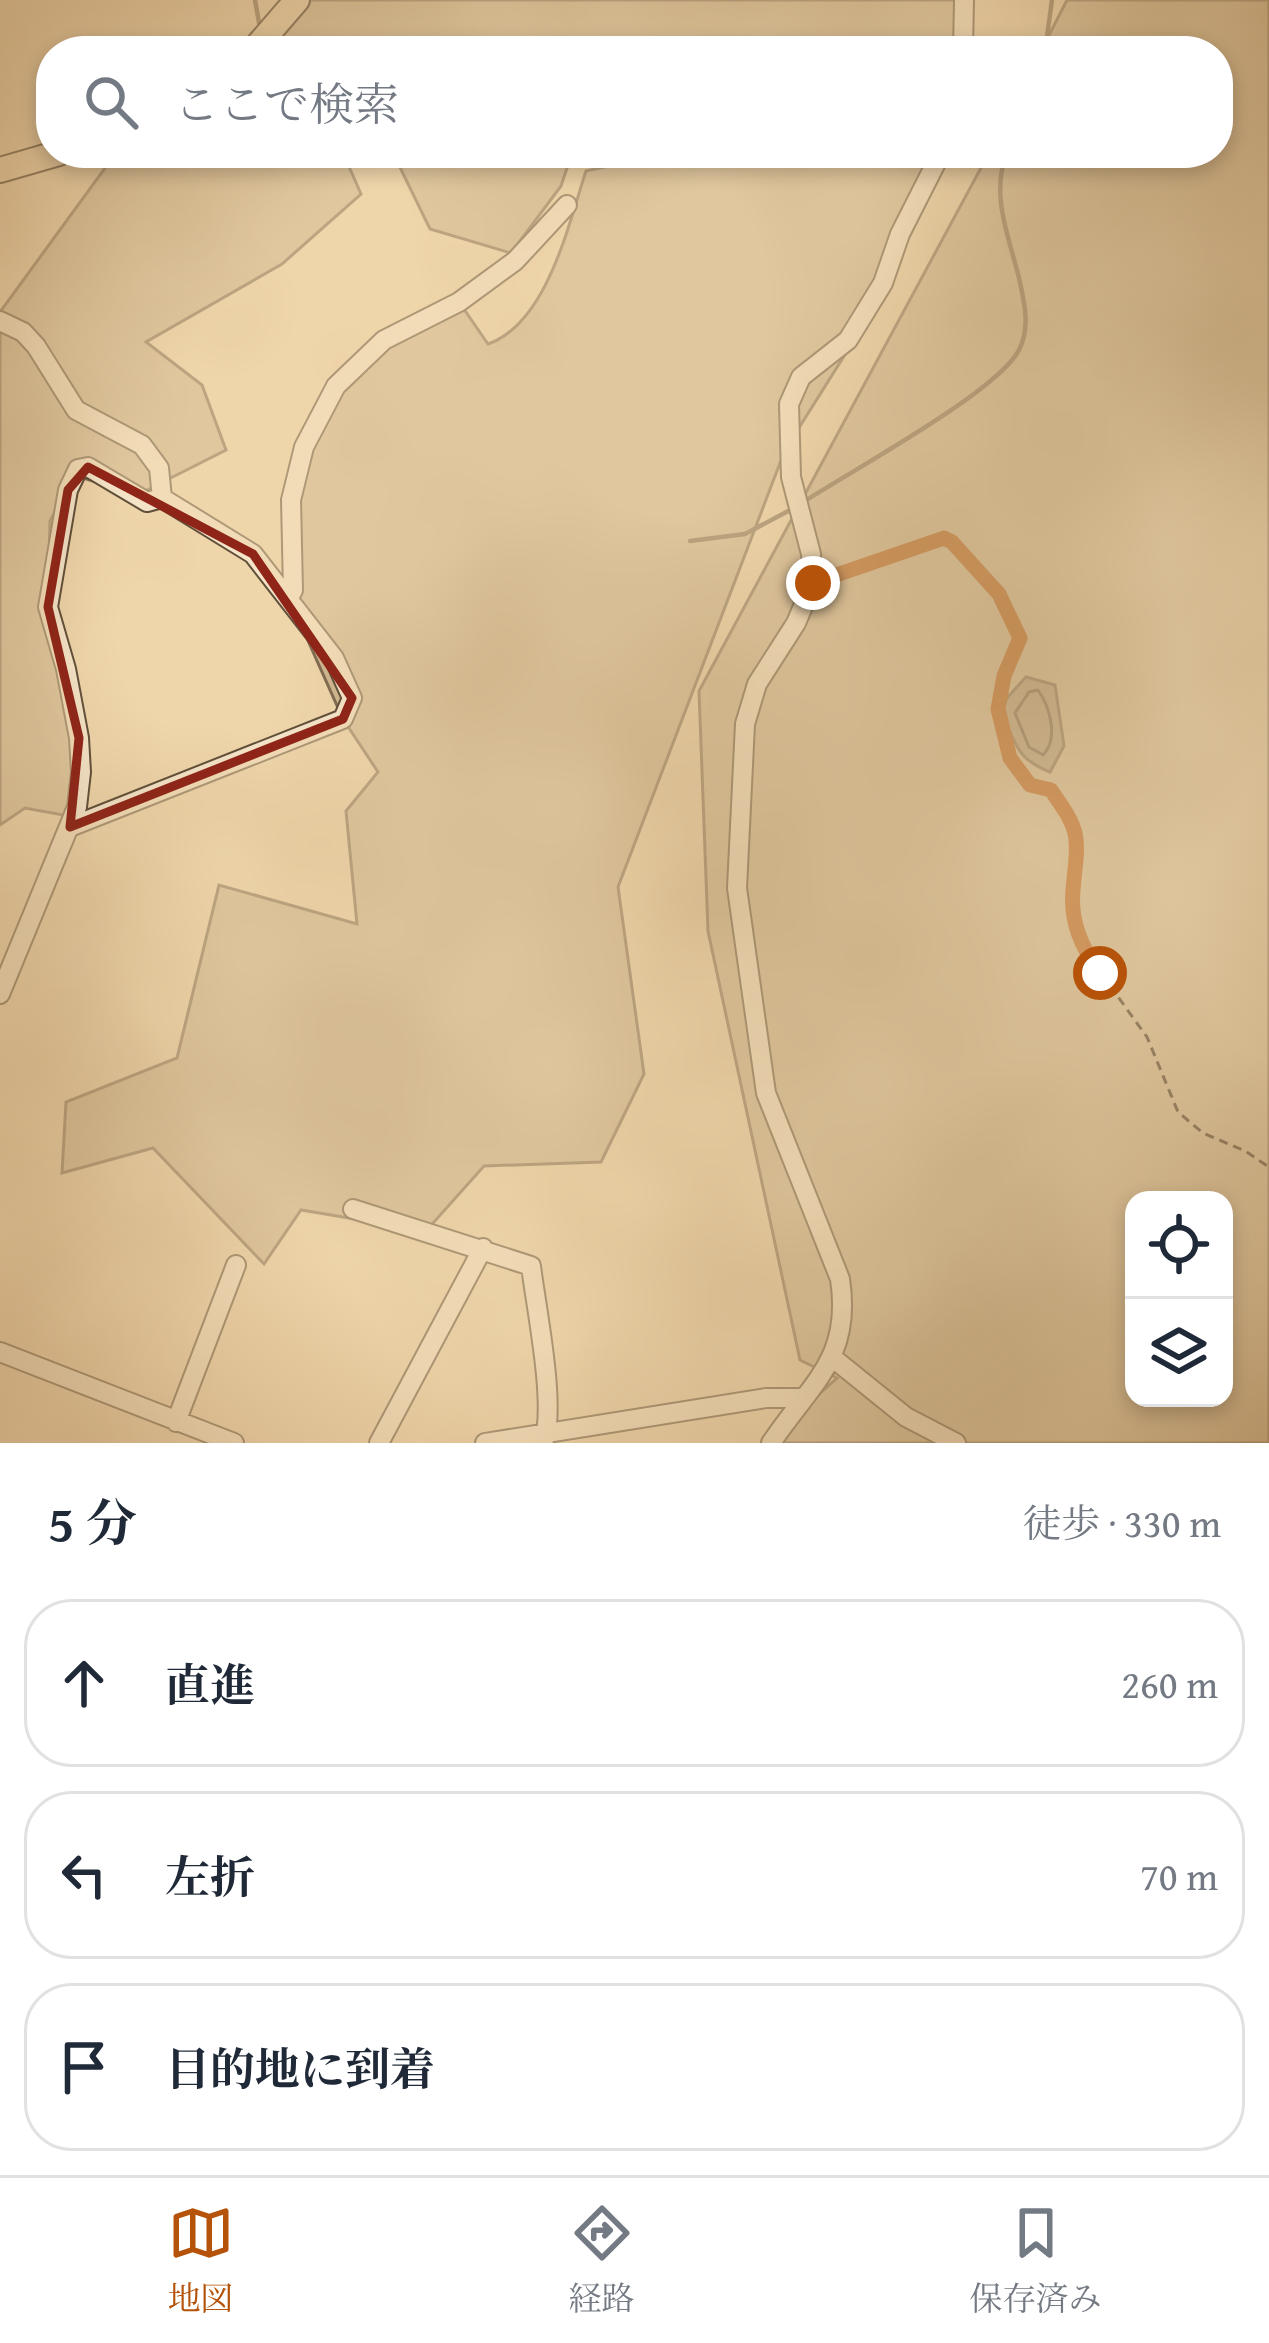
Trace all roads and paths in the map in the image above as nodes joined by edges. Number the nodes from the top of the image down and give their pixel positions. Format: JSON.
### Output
{"nodes":[{"id":1,"x":296,"y":0,"type":"edge"},
{"id":2,"x":964,"y":0,"type":"edge"},
{"id":3,"x":266,"y":36,"type":"edge"},
{"id":4,"x":963,"y":36,"type":"edge"},
{"id":5,"x":36,"y":160,"type":"edge"},
{"id":6,"x":933,"y":168,"type":"edge"},
{"id":7,"x":0,"y":170,"type":"edge"},
{"id":8,"x":567,"y":205,"type":"dead end"},
{"id":9,"x":0,"y":321,"type":"edge"},
{"id":10,"x":162,"y":498,"type":"junction"},
{"id":11,"x":813,"y":583,"type":"junction"},
{"id":12,"x":289,"y":598,"type":"junction"},
{"id":13,"x":70,"y":827,"type":"junction"},
{"id":14,"x":0,"y":994,"type":"edge"},
{"id":15,"x":1269,"y":1168,"type":"edge"},
{"id":16,"x":353,"y":1208,"type":"dead end"},
{"id":17,"x":482,"y":1248,"type":"junction"},
{"id":18,"x":236,"y":1264,"type":"dead end"},
{"id":19,"x":0,"y":1352,"type":"edge"},
{"id":20,"x":833,"y":1358,"type":"junction"},
{"id":21,"x":802,"y":1398,"type":"junction"},
{"id":22,"x":176,"y":1422,"type":"junction"},
{"id":23,"x":545,"y":1439,"type":"edge"},
{"id":24,"x":226,"y":1442,"type":"edge"},
{"id":25,"x":380,"y":1443,"type":"edge"},
{"id":26,"x":485,"y":1443,"type":"edge"},
{"id":27,"x":771,"y":1443,"type":"edge"},
{"id":28,"x":956,"y":1443,"type":"edge"}],
"edges":[{"from":1,"to":3,"type":"main road"},
{"from":2,"to":4,"type":"street"},
{"from":5,"to":7,"type":"main road"},
{"from":6,"to":11,"type":"street"},
{"from":8,"to":12,"type":"street"},
{"from":9,"to":10,"type":"street"},
{"from":10,"to":12,"type":"street"},
{"from":10,"to":13,"type":"street"},
{"from":11,"to":15,"type":"path"},
{"from":11,"to":20,"type":"street"},
{"from":12,"to":13,"type":"street"},
{"from":13,"to":14,"type":"street"},
{"from":16,"to":17,"type":"street"},
{"from":17,"to":23,"type":"street"},
{"from":17,"to":25,"type":"street"},
{"from":18,"to":22,"type":"street"},
{"from":19,"to":22,"type":"street"},
{"from":20,"to":21,"type":"street"},
{"from":20,"to":28,"type":"street"},
{"from":21,"to":23,"type":"street"},
{"from":21,"to":27,"type":"street"},
{"from":22,"to":24,"type":"street"},
{"from":23,"to":26,"type":"street"}]}
